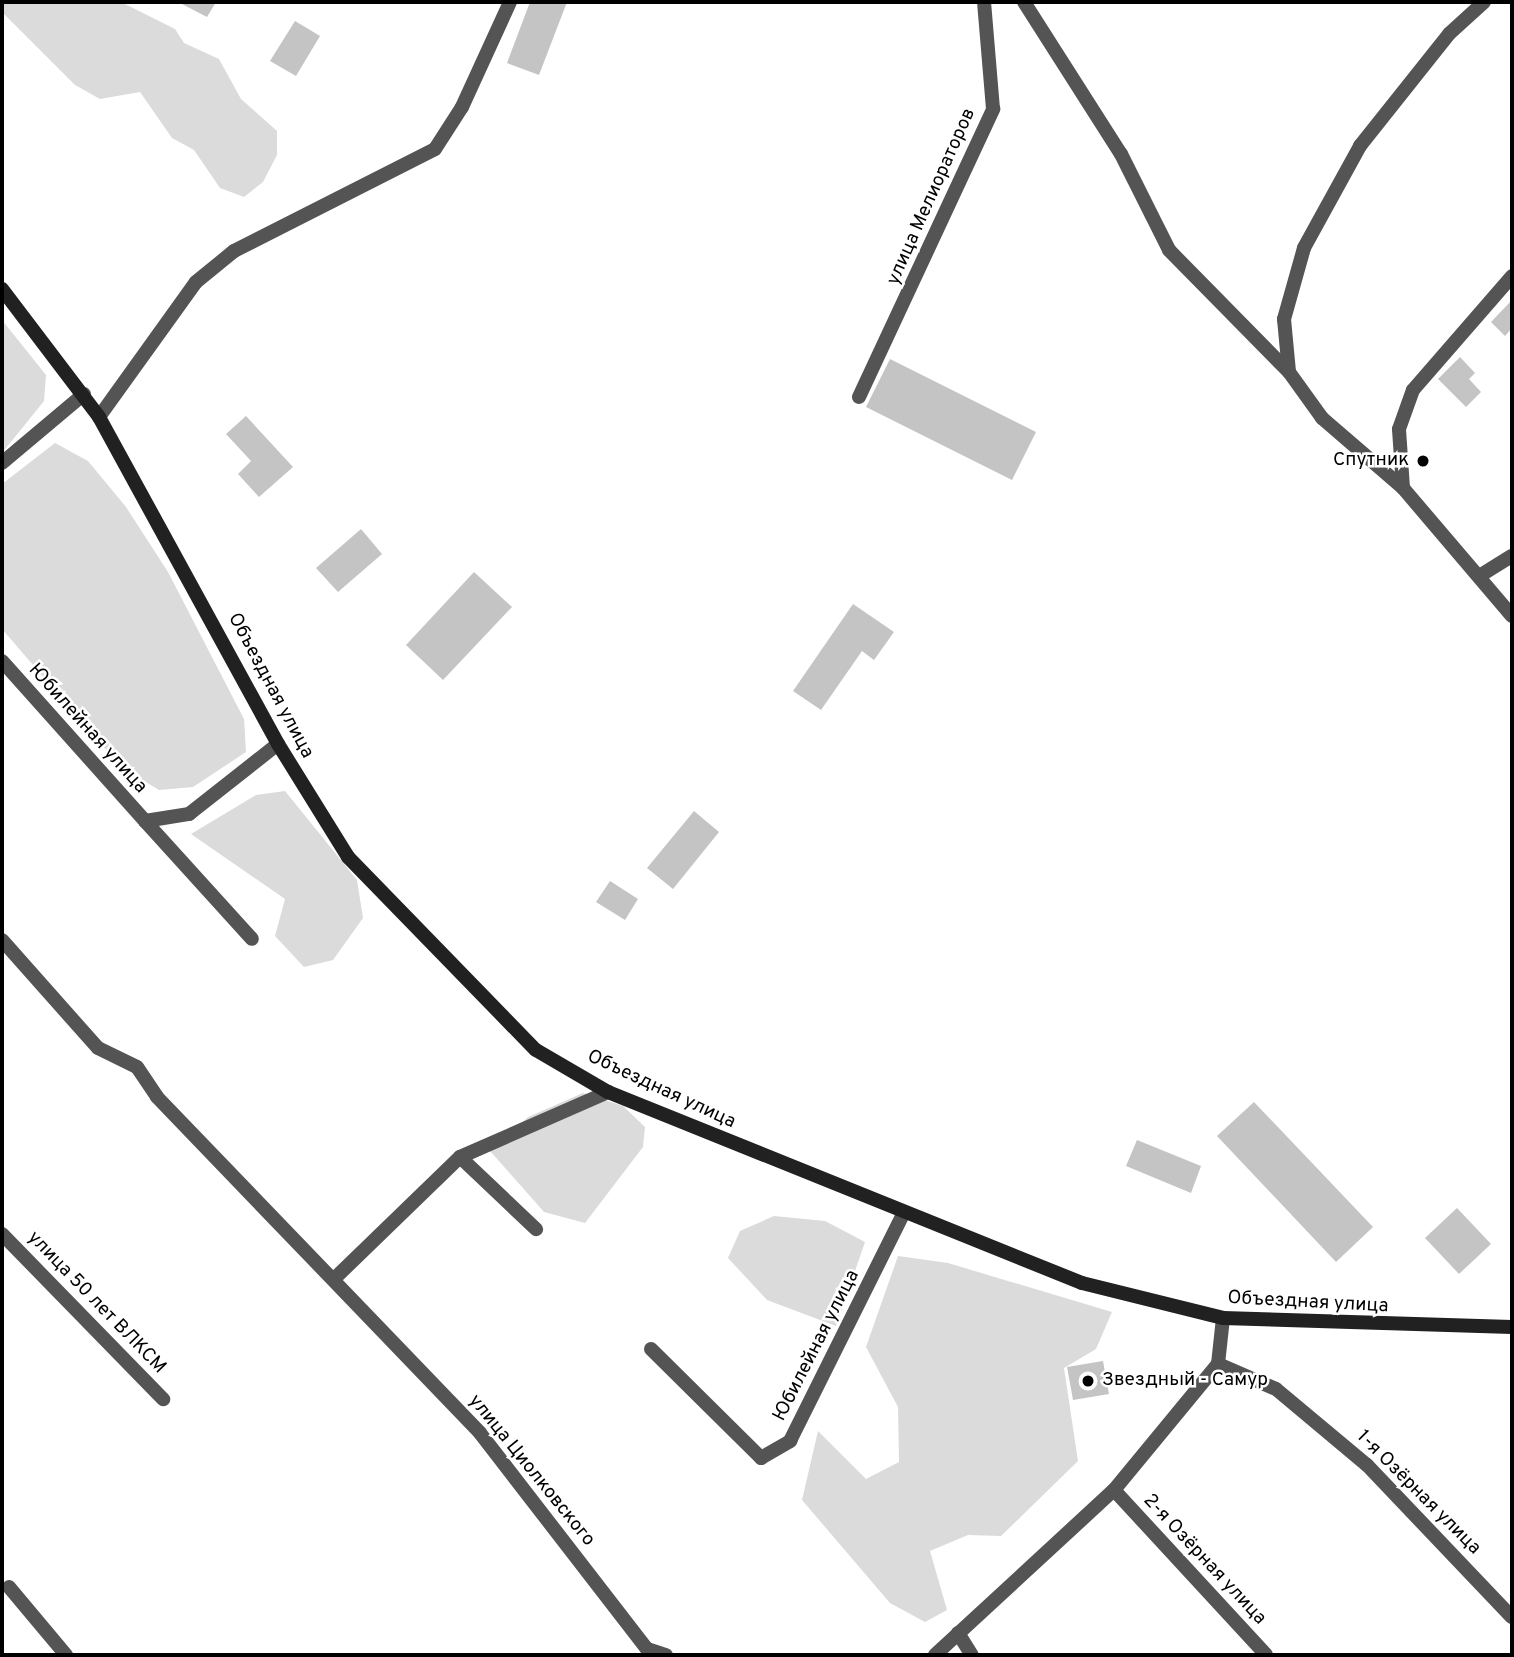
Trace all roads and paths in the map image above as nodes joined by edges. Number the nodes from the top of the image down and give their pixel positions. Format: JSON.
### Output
{"nodes":[{"id":1,"x":510,"y":2,"type":"edge"},
{"id":2,"x":984,"y":2,"type":"edge"},
{"id":3,"x":1024,"y":2,"type":"edge"},
{"id":4,"x":1484,"y":2,"type":"edge"},
{"id":5,"x":1512,"y":276,"type":"edge"},
{"id":6,"x":2,"y":289,"type":"edge"},
{"id":7,"x":1289,"y":372,"type":"junction"},
{"id":8,"x":84,"y":394,"type":"junction"},
{"id":9,"x":859,"y":397,"type":"dead end"},
{"id":10,"x":99,"y":417,"type":"junction"},
{"id":11,"x":2,"y":463,"type":"edge"},
{"id":12,"x":1403,"y":488,"type":"junction"},
{"id":13,"x":1512,"y":556,"type":"edge"},
{"id":14,"x":1481,"y":575,"type":"junction"},
{"id":15,"x":1512,"y":616,"type":"edge"},
{"id":16,"x":2,"y":662,"type":"edge"},
{"id":17,"x":278,"y":744,"type":"junction"},
{"id":18,"x":145,"y":821,"type":"junction"},
{"id":19,"x":252,"y":939,"type":"dead end"},
{"id":20,"x":2,"y":940,"type":"edge"},
{"id":21,"x":608,"y":1092,"type":"junction"},
{"id":22,"x":460,"y":1157,"type":"junction"},
{"id":23,"x":904,"y":1212,"type":"junction"},
{"id":24,"x":536,"y":1229,"type":"dead end"},
{"id":25,"x":2,"y":1234,"type":"edge"},
{"id":26,"x":334,"y":1279,"type":"junction"},
{"id":27,"x":1223,"y":1318,"type":"junction"},
{"id":28,"x":1512,"y":1327,"type":"edge"},
{"id":29,"x":651,"y":1349,"type":"dead end"},
{"id":30,"x":1218,"y":1364,"type":"junction"},
{"id":31,"x":163,"y":1399,"type":"dead end"},
{"id":32,"x":1114,"y":1490,"type":"junction"},
{"id":33,"x":9,"y":1587,"type":"dead end"},
{"id":34,"x":1512,"y":1617,"type":"edge"},
{"id":35,"x":958,"y":1633,"type":"junction"},
{"id":36,"x":66,"y":1655,"type":"edge"},
{"id":37,"x":666,"y":1655,"type":"edge"},
{"id":38,"x":935,"y":1655,"type":"edge"},
{"id":39,"x":972,"y":1655,"type":"edge"},
{"id":40,"x":1266,"y":1655,"type":"edge"}],
"edges":[{"from":1,"to":10,"type":"street"},
{"from":2,"to":9,"type":"street","name":"улица Мелиораторов"},
{"from":3,"to":7,"type":"street"},
{"from":4,"to":7,"type":"street"},
{"from":5,"to":12,"type":"street"},
{"from":6,"to":8,"type":"main road","name":"Объездная улица"},
{"from":7,"to":12,"type":"street"},
{"from":8,"to":10,"type":"main road","name":"Объездная улица"},
{"from":8,"to":11,"type":"street"},
{"from":10,"to":17,"type":"main road","name":"Объездная улица"},
{"from":12,"to":14,"type":"street"},
{"from":13,"to":14,"type":"street"},
{"from":14,"to":15,"type":"street"},
{"from":16,"to":18,"type":"street","name":"Юбилейная улица"},
{"from":17,"to":18,"type":"street","name":"Юбилейная улица"},
{"from":17,"to":21,"type":"main road","name":"Объездная улица"},
{"from":18,"to":19,"type":"street","name":"Юбилейная улица"},
{"from":20,"to":26,"type":"street","name":"улица Циолковского"},
{"from":21,"to":22,"type":"street"},
{"from":21,"to":23,"type":"main road","name":"Объездная улица"},
{"from":22,"to":24,"type":"street"},
{"from":22,"to":26,"type":"street"},
{"from":23,"to":27,"type":"main road","name":"Объездная улица"},
{"from":23,"to":29,"type":"street","name":"Юбилейная улица"},
{"from":25,"to":31,"type":"street","name":"улица 50 лет ВЛКСМ"},
{"from":26,"to":37,"type":"street","name":"улица Циолковского"},
{"from":27,"to":28,"type":"main road","name":"Объездная улица"},
{"from":27,"to":30,"type":"street"},
{"from":30,"to":32,"type":"street"},
{"from":30,"to":34,"type":"street","name":"1-я Озёрная улица"},
{"from":32,"to":35,"type":"street"},
{"from":32,"to":40,"type":"street","name":"2-я Озёрная улица"},
{"from":33,"to":36,"type":"street"},
{"from":35,"to":38,"type":"street"},
{"from":35,"to":39,"type":"street"}]}
